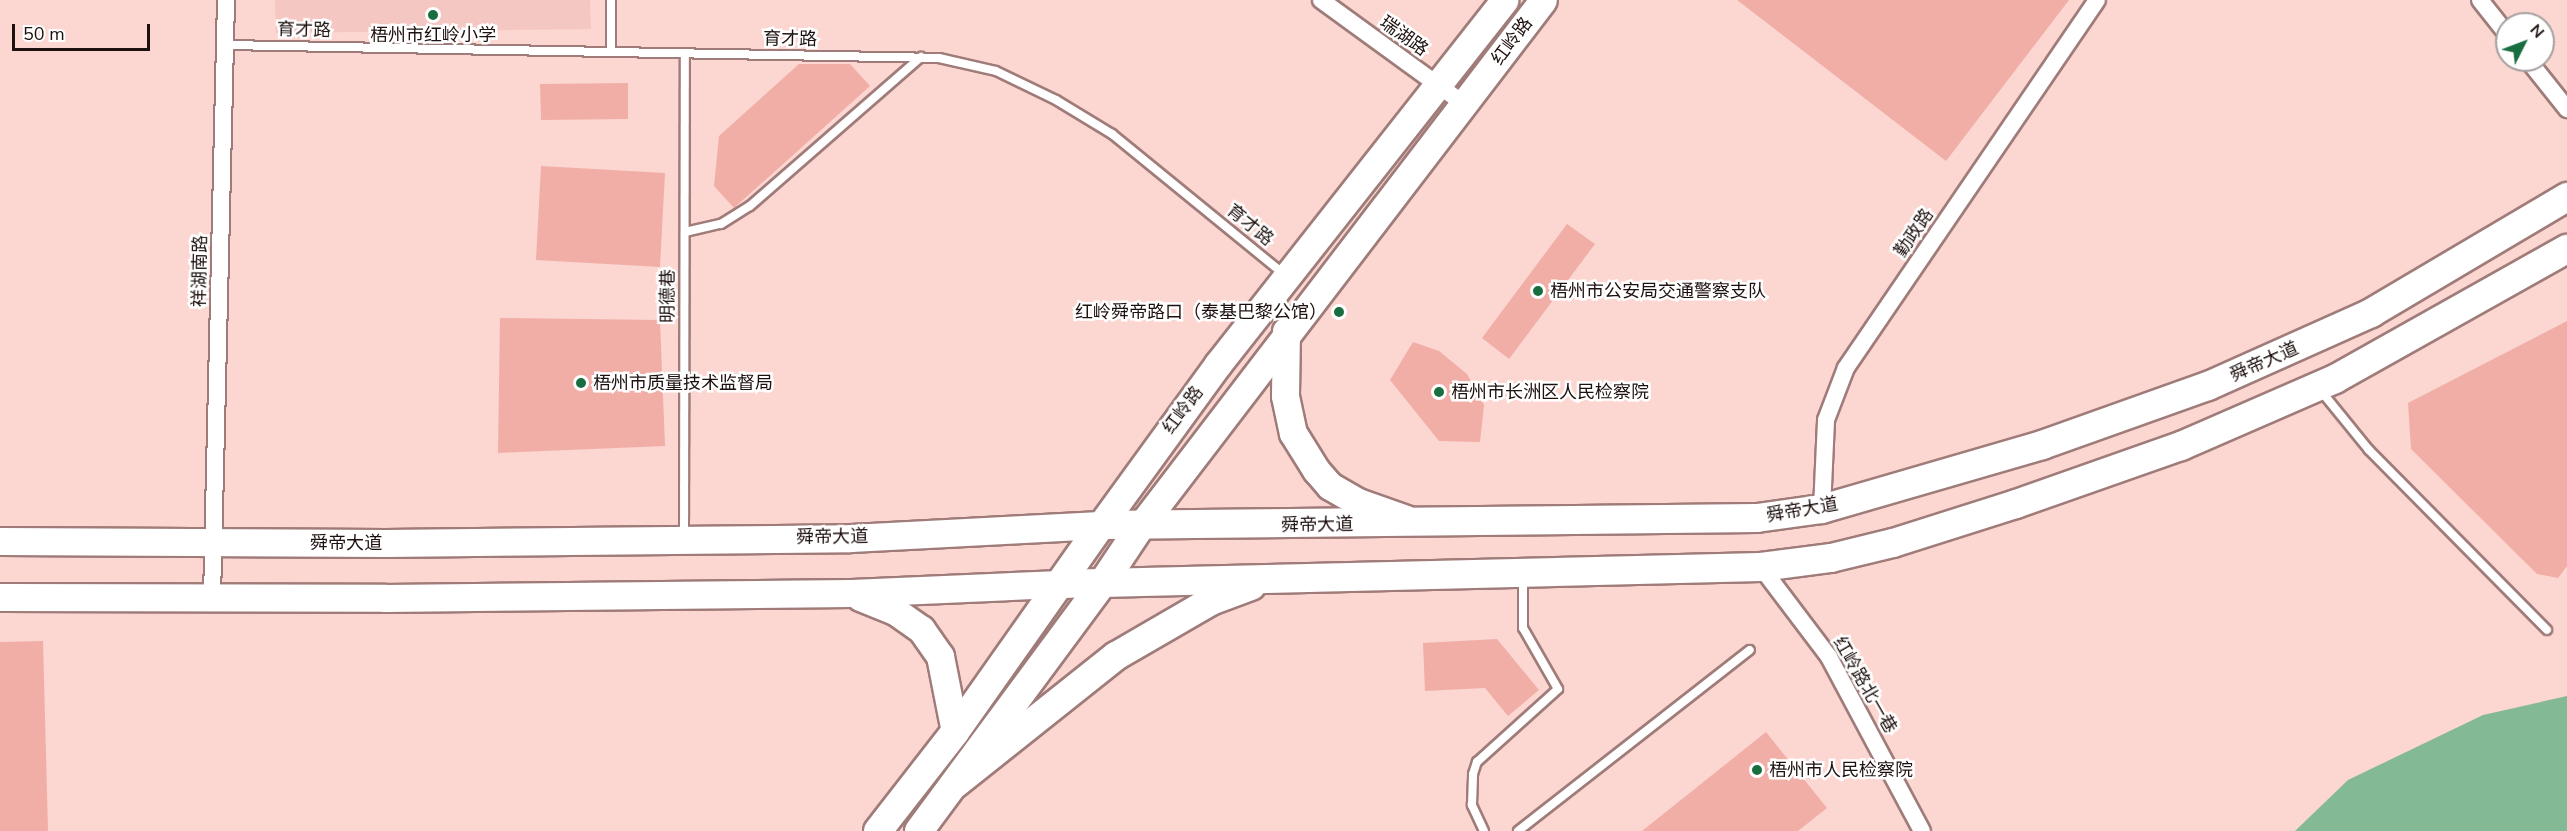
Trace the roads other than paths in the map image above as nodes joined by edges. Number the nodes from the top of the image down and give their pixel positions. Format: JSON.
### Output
{"nodes":[{"id":1,"x":226,"y":0,"type":"edge"},
{"id":2,"x":611,"y":0,"type":"edge"},
{"id":3,"x":1322,"y":0,"type":"edge"},
{"id":4,"x":1504,"y":0,"type":"edge"},
{"id":5,"x":1543,"y":0,"type":"edge"},
{"id":6,"x":2097,"y":0,"type":"edge"},
{"id":7,"x":2480,"y":0,"type":"edge"},
{"id":8,"x":2495,"y":19,"type":"edge"},
{"id":9,"x":225,"y":45,"type":"junction"},
{"id":10,"x":611,"y":52,"type":"junction"},
{"id":11,"x":685,"y":54,"type":"junction"},
{"id":12,"x":921,"y":57,"type":"junction"},
{"id":13,"x":2538,"y":72,"type":"edge"},
{"id":14,"x":1439,"y":85,"type":"junction"},
{"id":15,"x":1464,"y":104,"type":"junction"},
{"id":16,"x":2567,"y":109,"type":"edge"},
{"id":17,"x":2567,"y":196,"type":"edge"},
{"id":18,"x":685,"y":232,"type":"junction"},
{"id":19,"x":2567,"y":249,"type":"edge"},
{"id":20,"x":1287,"y":277,"type":"junction"},
{"id":21,"x":1286,"y":331,"type":"junction"},
{"id":22,"x":2317,"y":387,"type":"junction"},
{"id":23,"x":1822,"y":509,"type":"junction"},
{"id":24,"x":1428,"y":524,"type":"junction"},
{"id":25,"x":1101,"y":525,"type":"junction"},
{"id":26,"x":1140,"y":527,"type":"junction"},
{"id":27,"x":684,"y":540,"type":"junction"},
{"id":28,"x":0,"y":541,"type":"edge"},
{"id":29,"x":212,"y":542,"type":"junction"},
{"id":30,"x":1761,"y":567,"type":"junction"},
{"id":31,"x":1523,"y":572,"type":"junction"},
{"id":32,"x":1280,"y":576,"type":"junction"},
{"id":33,"x":1060,"y":584,"type":"junction"},
{"id":34,"x":1102,"y":584,"type":"junction"},
{"id":35,"x":851,"y":593,"type":"junction"},
{"id":36,"x":0,"y":597,"type":"edge"},
{"id":37,"x":212,"y":598,"type":"junction"},
{"id":38,"x":2547,"y":630,"type":"dead end"},
{"id":39,"x":1750,"y":650,"type":"dead end"},
{"id":40,"x":955,"y":732,"type":"junction"},
{"id":41,"x":955,"y":784,"type":"junction"},
{"id":42,"x":878,"y":831,"type":"edge"},
{"id":43,"x":920,"y":831,"type":"edge"},
{"id":44,"x":1484,"y":831,"type":"edge"},
{"id":45,"x":1518,"y":831,"type":"edge"},
{"id":46,"x":1922,"y":831,"type":"edge"}],
"edges":[{"from":1,"to":9,"type":"street","name":"祥湖南路"},
{"from":2,"to":10,"type":"lane"},
{"from":3,"to":14,"type":"street","name":"瑞湖路"},
{"from":4,"to":14,"type":"main road","name":"红岭路"},
{"from":5,"to":15,"type":"main road","name":"红岭路"},
{"from":6,"to":23,"type":"street","name":"勤政路"},
{"from":7,"to":8,"type":"street"},
{"from":9,"to":10,"type":"lane","name":"育才路"},
{"from":9,"to":29,"type":"street","name":"祥湖南路"},
{"from":10,"to":11,"type":"lane","name":"育才路"},
{"from":11,"to":12,"type":"lane","name":"育才路"},
{"from":11,"to":18,"type":"lane","name":"明德巷"},
{"from":12,"to":18,"type":"lane"},
{"from":12,"to":20,"type":"lane","name":"育才路"},
{"from":13,"to":16,"type":"street"},
{"from":14,"to":15,"type":"street","name":"瑞湖路"},
{"from":14,"to":20,"type":"main road","name":"红岭路"},
{"from":15,"to":21,"type":"main road","name":"红岭路"},
{"from":17,"to":23,"type":"highway","name":"舜帝大道"},
{"from":18,"to":27,"type":"lane","name":"明德巷"},
{"from":19,"to":22,"type":"highway"},
{"from":20,"to":25,"type":"main road","name":"红岭路"},
{"from":21,"to":24,"type":"main road"},
{"from":21,"to":26,"type":"main road","name":"红岭路"},
{"from":22,"to":30,"type":"highway"},
{"from":22,"to":38,"type":"lane"},
{"from":23,"to":24,"type":"highway","name":"舜帝大道"},
{"from":24,"to":26,"type":"highway","name":"舜帝大道"},
{"from":25,"to":26,"type":"highway","name":"舜帝大道"},
{"from":25,"to":27,"type":"main road","name":"舜帝大道"},
{"from":25,"to":33,"type":"highway","name":"红岭路"},
{"from":26,"to":34,"type":"highway","name":"红岭路"},
{"from":27,"to":29,"type":"main road","name":"舜帝大道"},
{"from":28,"to":29,"type":"main road","name":"舜帝大道"},
{"from":29,"to":37,"type":"street","name":"祥湖南路"},
{"from":30,"to":31,"type":"highway"},
{"from":30,"to":46,"type":"street","name":"红岭路北一巷"},
{"from":31,"to":32,"type":"highway"},
{"from":31,"to":44,"type":"lane"},
{"from":32,"to":34,"type":"highway"},
{"from":32,"to":41,"type":"highway"},
{"from":33,"to":34,"type":"highway"},
{"from":33,"to":35,"type":"main road"},
{"from":33,"to":40,"type":"highway","name":"红岭路"},
{"from":34,"to":41,"type":"highway","name":"红岭路"},
{"from":35,"to":37,"type":"main road"},
{"from":35,"to":40,"type":"main road"},
{"from":36,"to":37,"type":"main road"},
{"from":39,"to":45,"type":"lane"},
{"from":40,"to":42,"type":"highway","name":"红岭路"},
{"from":41,"to":43,"type":"highway","name":"红岭路"}]}
